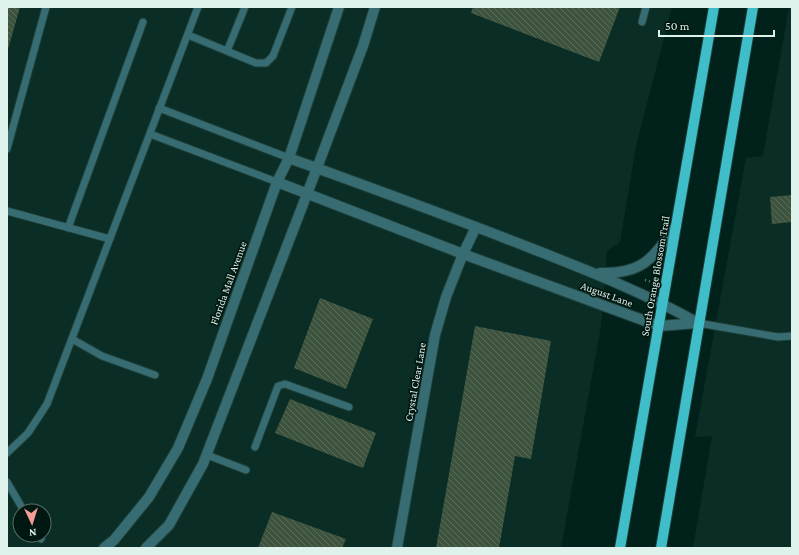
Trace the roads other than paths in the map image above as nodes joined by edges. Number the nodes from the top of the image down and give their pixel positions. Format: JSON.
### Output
{"nodes":[{"id":1,"x":46,"y":7,"type":"edge"},
{"id":2,"x":198,"y":7,"type":"edge"},
{"id":3,"x":245,"y":7,"type":"edge"},
{"id":4,"x":292,"y":7,"type":"edge"},
{"id":5,"x":339,"y":7,"type":"edge"},
{"id":6,"x":375,"y":7,"type":"edge"},
{"id":7,"x":646,"y":7,"type":"edge"},
{"id":8,"x":714,"y":7,"type":"edge"},
{"id":9,"x":752,"y":7,"type":"edge"},
{"id":10,"x":143,"y":22,"type":"dead end"},
{"id":11,"x":642,"y":22,"type":"dead end"},
{"id":12,"x":188,"y":35,"type":"junction"},
{"id":13,"x":227,"y":51,"type":"junction"},
{"id":14,"x":159,"y":108,"type":"junction"},
{"id":15,"x":150,"y":134,"type":"junction"},
{"id":16,"x":7,"y":149,"type":"edge"},
{"id":17,"x":289,"y":158,"type":"junction"},
{"id":18,"x":317,"y":168,"type":"junction"},
{"id":19,"x":277,"y":182,"type":"junction"},
{"id":20,"x":307,"y":193,"type":"junction"},
{"id":21,"x":7,"y":211,"type":"edge"},
{"id":22,"x":676,"y":226,"type":"junction"},
{"id":23,"x":476,"y":227,"type":"junction"},
{"id":24,"x":68,"y":228,"type":"junction"},
{"id":25,"x":110,"y":239,"type":"junction"},
{"id":26,"x":463,"y":254,"type":"junction"},
{"id":27,"x":595,"y":273,"type":"junction"},
{"id":28,"x":663,"y":303,"type":"junction"},
{"id":29,"x":698,"y":323,"type":"junction"},
{"id":30,"x":659,"y":326,"type":"junction"},
{"id":31,"x":792,"y":336,"type":"edge"},
{"id":32,"x":72,"y":339,"type":"junction"},
{"id":33,"x":155,"y":375,"type":"dead end"},
{"id":34,"x":349,"y":407,"type":"dead end"},
{"id":35,"x":255,"y":447,"type":"dead end"},
{"id":36,"x":7,"y":453,"type":"edge"},
{"id":37,"x":207,"y":455,"type":"junction"},
{"id":38,"x":246,"y":470,"type":"dead end"},
{"id":39,"x":7,"y":482,"type":"edge"},
{"id":40,"x":19,"y":503,"type":"edge"},
{"id":41,"x":104,"y":548,"type":"edge"},
{"id":42,"x":146,"y":548,"type":"edge"},
{"id":43,"x":397,"y":548,"type":"edge"},
{"id":44,"x":620,"y":548,"type":"edge"},
{"id":45,"x":661,"y":548,"type":"edge"}],
"edges":[{"from":1,"to":16,"type":"lane"},
{"from":2,"to":12,"type":"lane"},
{"from":3,"to":13,"type":"lane"},
{"from":4,"to":13,"type":"lane"},
{"from":5,"to":17,"type":"street","name":"Florida Mall Avenue"},
{"from":6,"to":18,"type":"street"},
{"from":7,"to":11,"type":"lane"},
{"from":8,"to":22,"type":"main road","name":"South Orange Blossom Trail"},
{"from":9,"to":29,"type":"main road"},
{"from":10,"to":24,"type":"lane"},
{"from":12,"to":13,"type":"lane"},
{"from":12,"to":14,"type":"lane"},
{"from":14,"to":15,"type":"lane"},
{"from":14,"to":17,"type":"lane"},
{"from":15,"to":19,"type":"lane"},
{"from":15,"to":25,"type":"lane"},
{"from":17,"to":18,"type":"street","name":"August Lane"},
{"from":17,"to":19,"type":"street","name":"Florida Mall Avenue"},
{"from":18,"to":20,"type":"street"},
{"from":18,"to":23,"type":"street","name":"August Lane"},
{"from":19,"to":20,"type":"street","name":"August Lane"},
{"from":19,"to":41,"type":"street","name":"Florida Mall Avenue"},
{"from":20,"to":26,"type":"street","name":"August Lane"},
{"from":20,"to":37,"type":"street"},
{"from":21,"to":24,"type":"lane"},
{"from":22,"to":27,"type":"street"},
{"from":22,"to":28,"type":"main road","name":"South Orange Blossom Trail"},
{"from":23,"to":26,"type":"street","name":"Crystal Clear Lane"},
{"from":23,"to":27,"type":"street","name":"August Lane"},
{"from":24,"to":25,"type":"lane"},
{"from":25,"to":32,"type":"lane"},
{"from":26,"to":30,"type":"street","name":"August Lane"},
{"from":26,"to":43,"type":"street","name":"Crystal Clear Lane"},
{"from":27,"to":28,"type":"street","name":"August Lane"},
{"from":28,"to":29,"type":"street","name":"August Lane"},
{"from":28,"to":30,"type":"main road","name":"South Orange Blossom Trail"},
{"from":29,"to":30,"type":"street","name":"August Lane"},
{"from":29,"to":31,"type":"lane"},
{"from":29,"to":45,"type":"main road"},
{"from":30,"to":44,"type":"main road","name":"South Orange Blossom Trail"},
{"from":32,"to":33,"type":"lane"},
{"from":32,"to":36,"type":"lane"},
{"from":34,"to":35,"type":"lane"},
{"from":37,"to":38,"type":"lane"},
{"from":37,"to":42,"type":"street"},
{"from":39,"to":40,"type":"lane"}]}
